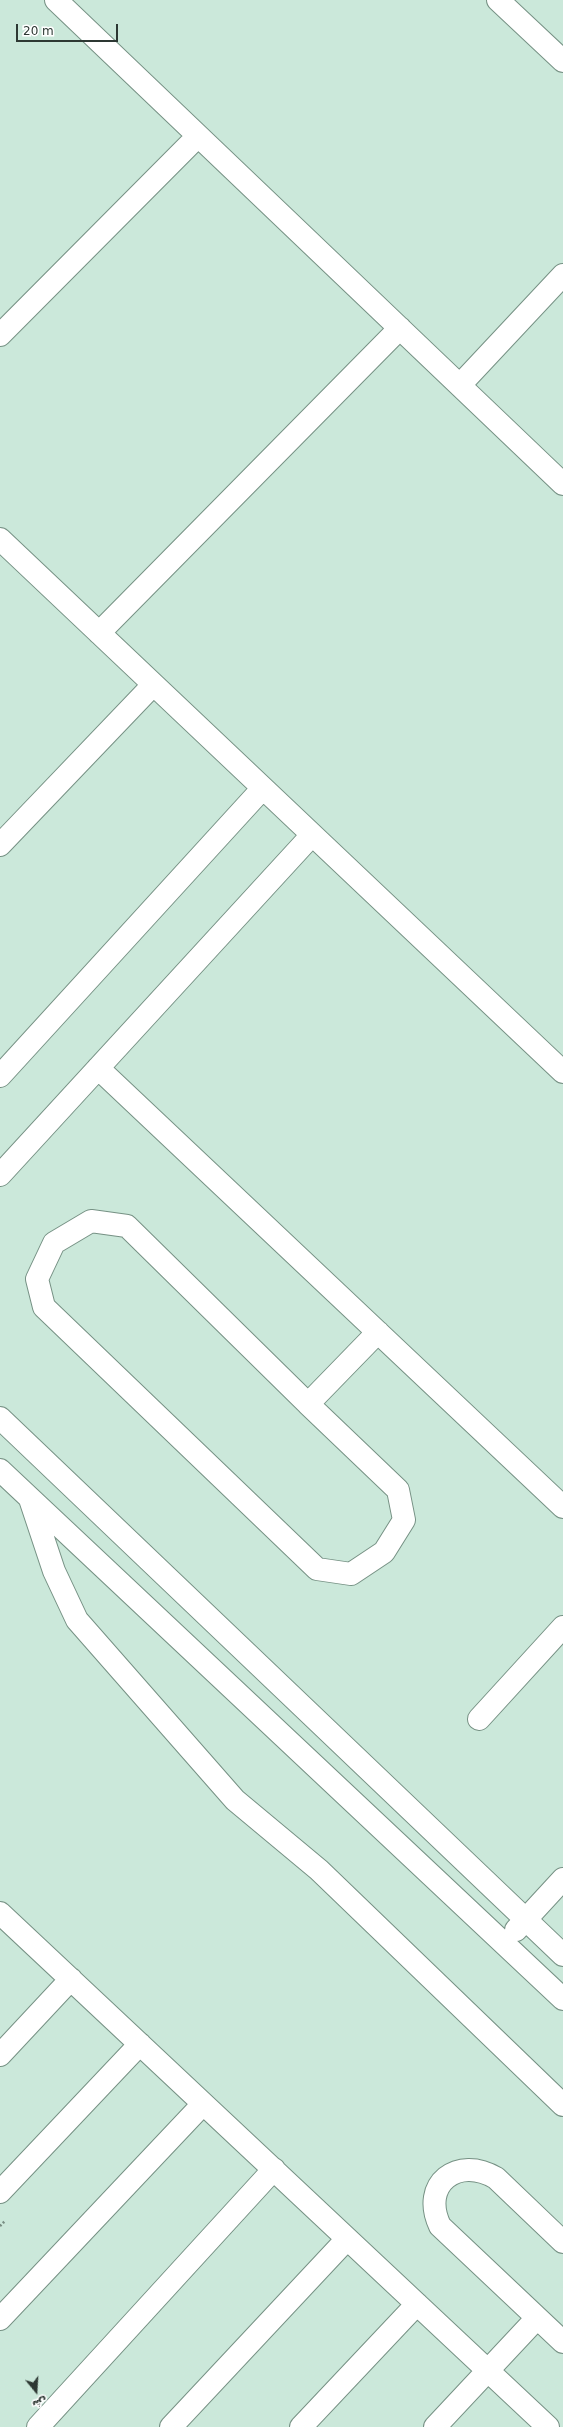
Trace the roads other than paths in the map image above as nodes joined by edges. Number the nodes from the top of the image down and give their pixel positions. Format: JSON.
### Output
{"nodes":[{"id":1,"x":56,"y":0,"type":"edge"},
{"id":2,"x":498,"y":0,"type":"edge"},
{"id":3,"x":563,"y":61,"type":"edge"},
{"id":4,"x":198,"y":136,"type":"junction"},
{"id":5,"x":563,"y":275,"type":"edge"},
{"id":6,"x":400,"y":328,"type":"junction"},
{"id":7,"x":0,"y":335,"type":"edge"},
{"id":8,"x":460,"y":384,"type":"junction"},
{"id":9,"x":563,"y":484,"type":"edge"},
{"id":10,"x":0,"y":539,"type":"edge"},
{"id":11,"x":99,"y":633,"type":"junction"},
{"id":12,"x":153,"y":685,"type":"junction"},
{"id":13,"x":263,"y":788,"type":"junction"},
{"id":14,"x":312,"y":835,"type":"junction"},
{"id":15,"x":0,"y":845,"type":"edge"},
{"id":16,"x":98,"y":1068,"type":"junction"},
{"id":17,"x":563,"y":1072,"type":"edge"},
{"id":18,"x":0,"y":1076,"type":"edge"},
{"id":19,"x":0,"y":1175,"type":"edge"},
{"id":20,"x":378,"y":1332,"type":"junction"},
{"id":21,"x":308,"y":1404,"type":"junction"},
{"id":22,"x":0,"y":1418,"type":"edge"},
{"id":23,"x":0,"y":1470,"type":"edge"},
{"id":24,"x":30,"y":1499,"type":"junction"},
{"id":25,"x":563,"y":1507,"type":"edge"},
{"id":26,"x":563,"y":1626,"type":"edge"},
{"id":27,"x":479,"y":1719,"type":"dead end"},
{"id":28,"x":563,"y":1879,"type":"edge"},
{"id":29,"x":0,"y":1913,"type":"edge"},
{"id":30,"x":525,"y":1919,"type":"junction"},
{"id":31,"x":504,"y":1943,"type":"junction"},
{"id":32,"x":563,"y":1955,"type":"edge"},
{"id":33,"x":71,"y":1979,"type":"junction"},
{"id":34,"x":563,"y":1999,"type":"edge"},
{"id":35,"x":140,"y":2044,"type":"junction"},
{"id":36,"x":0,"y":2055,"type":"edge"},
{"id":37,"x":203,"y":2104,"type":"junction"},
{"id":38,"x":563,"y":2105,"type":"edge"},
{"id":39,"x":274,"y":2169,"type":"junction"},
{"id":40,"x":0,"y":2192,"type":"edge"},
{"id":41,"x":347,"y":2239,"type":"junction"},
{"id":42,"x":563,"y":2242,"type":"edge"},
{"id":43,"x":418,"y":2304,"type":"junction"},
{"id":44,"x":537,"y":2318,"type":"junction"},
{"id":45,"x":0,"y":2319,"type":"edge"},
{"id":46,"x":563,"y":2342,"type":"edge"},
{"id":47,"x":488,"y":2371,"type":"junction"},
{"id":48,"x":38,"y":2427,"type":"edge"},
{"id":49,"x":171,"y":2427,"type":"edge"},
{"id":50,"x":302,"y":2427,"type":"edge"},
{"id":51,"x":435,"y":2427,"type":"edge"},
{"id":52,"x":548,"y":2427,"type":"edge"}],
"edges":[{"from":1,"to":4,"type":"lane"},
{"from":2,"to":3,"type":"lane"},
{"from":4,"to":6,"type":"lane"},
{"from":4,"to":7,"type":"lane"},
{"from":5,"to":8,"type":"lane"},
{"from":6,"to":8,"type":"lane"},
{"from":6,"to":11,"type":"lane"},
{"from":8,"to":9,"type":"lane"},
{"from":10,"to":11,"type":"lane"},
{"from":11,"to":12,"type":"lane"},
{"from":12,"to":13,"type":"lane"},
{"from":12,"to":15,"type":"lane"},
{"from":13,"to":14,"type":"lane"},
{"from":13,"to":18,"type":"lane"},
{"from":14,"to":16,"type":"lane"},
{"from":14,"to":17,"type":"lane"},
{"from":16,"to":19,"type":"lane"},
{"from":16,"to":20,"type":"lane"},
{"from":20,"to":21,"type":"lane"},
{"from":20,"to":25,"type":"lane"},
{"from":21,"to":21,"type":"lane"},
{"from":22,"to":30,"type":"lane"},
{"from":23,"to":24,"type":"lane"},
{"from":24,"to":31,"type":"lane"},
{"from":24,"to":38,"type":"lane"},
{"from":26,"to":27,"type":"lane"},
{"from":28,"to":30,"type":"lane"},
{"from":29,"to":33,"type":"lane"},
{"from":30,"to":31,"type":"lane"},
{"from":30,"to":32,"type":"lane"},
{"from":31,"to":34,"type":"lane"},
{"from":33,"to":35,"type":"lane"},
{"from":33,"to":36,"type":"lane"},
{"from":35,"to":37,"type":"lane"},
{"from":35,"to":40,"type":"lane"},
{"from":37,"to":39,"type":"lane"},
{"from":37,"to":45,"type":"lane"},
{"from":39,"to":41,"type":"lane"},
{"from":39,"to":48,"type":"lane"},
{"from":41,"to":43,"type":"lane"},
{"from":41,"to":49,"type":"lane"},
{"from":42,"to":44,"type":"lane"},
{"from":43,"to":47,"type":"lane"},
{"from":43,"to":50,"type":"lane"},
{"from":44,"to":46,"type":"lane"},
{"from":44,"to":47,"type":"lane"},
{"from":47,"to":51,"type":"lane"},
{"from":47,"to":52,"type":"lane"}]}
